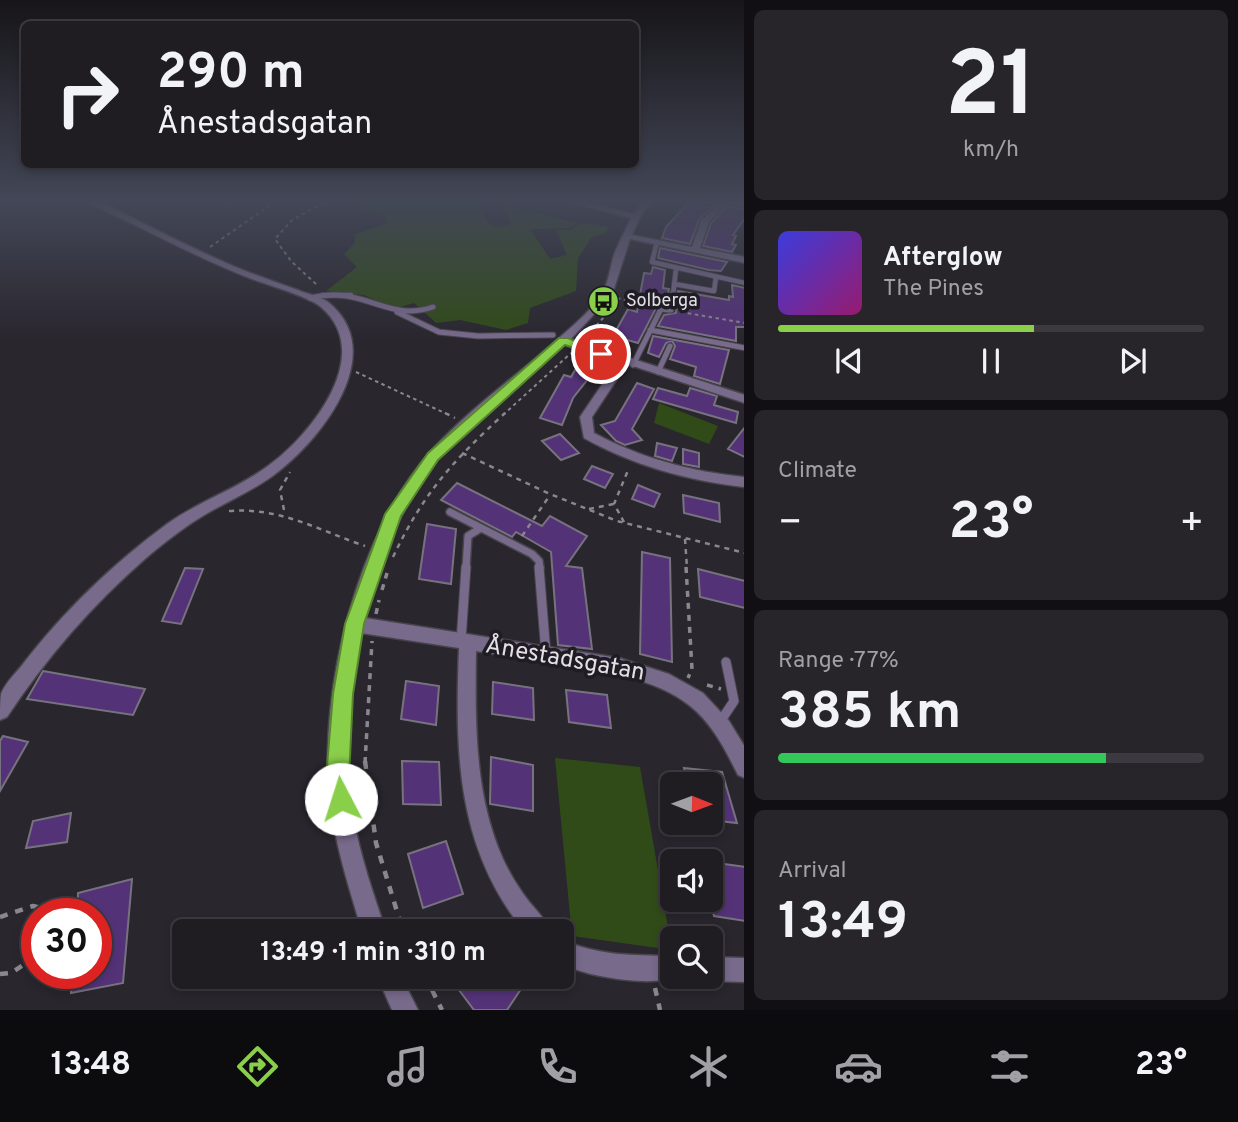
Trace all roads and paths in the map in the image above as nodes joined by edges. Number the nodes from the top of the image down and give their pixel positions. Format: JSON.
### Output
{"nodes":[{"id":1,"x":185,"y":246,"type":"edge"},
{"id":2,"x":212,"y":246,"type":"edge"},
{"id":3,"x":280,"y":246,"type":"edge"},
{"id":4,"x":624,"y":246,"type":"edge"},
{"id":5,"x":656,"y":246,"type":"edge"},
{"id":6,"x":677,"y":246,"type":"edge"},
{"id":7,"x":696,"y":246,"type":"edge"},
{"id":8,"x":695,"y":250,"type":"junction"},
{"id":9,"x":201,"y":254,"type":"junction"},
{"id":10,"x":744,"y":260,"type":"edge"},
{"id":11,"x":676,"y":269,"type":"junction"},
{"id":12,"x":716,"y":277,"type":"junction"},
{"id":13,"x":744,"y":283,"type":"edge"},
{"id":14,"x":316,"y":284,"type":"dead end"},
{"id":15,"x":674,"y":284,"type":"junction"},
{"id":16,"x":310,"y":298,"type":"junction"},
{"id":17,"x":619,"y":299,"type":"dead end"},
{"id":18,"x":433,"y":307,"type":"dead end"},
{"id":19,"x":661,"y":309,"type":"junction"},
{"id":20,"x":671,"y":310,"type":"junction"},
{"id":21,"x":397,"y":312,"type":"junction"},
{"id":22,"x":744,"y":323,"type":"edge"},
{"id":23,"x":650,"y":330,"type":"junction"},
{"id":24,"x":558,"y":338,"type":"junction"},
{"id":25,"x":579,"y":346,"type":"junction"},
{"id":26,"x":670,"y":346,"type":"dead end"},
{"id":27,"x":744,"y":348,"type":"edge"},
{"id":28,"x":628,"y":363,"type":"junction"},
{"id":29,"x":348,"y":369,"type":"junction"},
{"id":30,"x":658,"y":372,"type":"junction"},
{"id":31,"x":744,"y":398,"type":"edge"},
{"id":32,"x":467,"y":424,"type":"junction"},
{"id":33,"x":298,"y":445,"type":"junction"},
{"id":34,"x":462,"y":453,"type":"junction"},
{"id":35,"x":635,"y":456,"type":"junction"},
{"id":36,"x":744,"y":482,"type":"edge"},
{"id":37,"x":550,"y":495,"type":"junction"},
{"id":38,"x":614,"y":504,"type":"junction"},
{"id":39,"x":587,"y":509,"type":"junction"},
{"id":40,"x":226,"y":512,"type":"dead end"},
{"id":41,"x":285,"y":512,"type":"junction"},
{"id":42,"x":450,"y":512,"type":"dead end"},
{"id":43,"x":624,"y":523,"type":"junction"},
{"id":44,"x":481,"y":528,"type":"junction"},
{"id":45,"x":685,"y":539,"type":"junction"},
{"id":46,"x":514,"y":546,"type":"junction"},
{"id":47,"x":744,"y":553,"type":"edge"},
{"id":48,"x":385,"y":555,"type":"junction"},
{"id":49,"x":387,"y":573,"type":"dead end"},
{"id":50,"x":354,"y":624,"type":"junction"},
{"id":51,"x":374,"y":627,"type":"junction"},
{"id":52,"x":465,"y":642,"type":"junction"},
{"id":53,"x":546,"y":655,"type":"junction"},
{"id":54,"x":726,"y":662,"type":"dead end"},
{"id":55,"x":733,"y":692,"type":"junction"},
{"id":56,"x":0,"y":711,"type":"edge"},
{"id":57,"x":719,"y":722,"type":"junction"},
{"id":58,"x":738,"y":740,"type":"edge"},
{"id":59,"x":744,"y":768,"type":"edge"},
{"id":60,"x":21,"y":910,"type":"edge"},
{"id":61,"x":0,"y":917,"type":"edge"},
{"id":62,"x":370,"y":919,"type":"edge"},
{"id":63,"x":398,"y":919,"type":"edge"},
{"id":64,"x":530,"y":919,"type":"edge"},
{"id":65,"x":574,"y":959,"type":"edge"},
{"id":66,"x":21,"y":966,"type":"edge"},
{"id":67,"x":660,"y":968,"type":"edge"},
{"id":68,"x":723,"y":969,"type":"edge"},
{"id":69,"x":744,"y":970,"type":"edge"},
{"id":70,"x":0,"y":974,"type":"edge"},
{"id":71,"x":394,"y":989,"type":"edge"},
{"id":72,"x":432,"y":989,"type":"edge"},
{"id":73,"x":405,"y":1010,"type":"edge"},
{"id":74,"x":442,"y":1010,"type":"edge"}],
"edges":[{"from":1,"to":9,"type":"street"},
{"from":2,"to":9,"type":"path"},
{"from":3,"to":14,"type":"path"},
{"from":4,"to":24,"type":"street"},
{"from":5,"to":11,"type":"lane"},
{"from":6,"to":8,"type":"street"},
{"from":7,"to":8,"type":"street"},
{"from":8,"to":10,"type":"street"},
{"from":9,"to":16,"type":"street"},
{"from":11,"to":12,"type":"lane"},
{"from":11,"to":15,"type":"lane"},
{"from":12,"to":13,"type":"lane"},
{"from":12,"to":15,"type":"lane"},
{"from":15,"to":20,"type":"lane"},
{"from":16,"to":21,"type":"lane"},
{"from":16,"to":29,"type":"street"},
{"from":17,"to":19,"type":"path"},
{"from":18,"to":21,"type":"lane"},
{"from":19,"to":20,"type":"lane"},
{"from":19,"to":23,"type":"lane"},
{"from":20,"to":22,"type":"path"},
{"from":21,"to":24,"type":"lane"},
{"from":23,"to":27,"type":"lane"},
{"from":23,"to":28,"type":"lane"},
{"from":24,"to":25,"type":"street"},
{"from":24,"to":32,"type":"street"},
{"from":25,"to":28,"type":"street"},
{"from":25,"to":34,"type":"path"},
{"from":26,"to":30,"type":"lane"},
{"from":28,"to":30,"type":"street"},
{"from":28,"to":35,"type":"street"},
{"from":29,"to":32,"type":"path"},
{"from":29,"to":33,"type":"street"},
{"from":30,"to":31,"type":"street"},
{"from":32,"to":48,"type":"street"},
{"from":33,"to":41,"type":"path"},
{"from":33,"to":56,"type":"street"},
{"from":34,"to":37,"type":"path"},
{"from":34,"to":48,"type":"path"},
{"from":35,"to":36,"type":"street"},
{"from":35,"to":38,"type":"path"},
{"from":37,"to":39,"type":"path"},
{"from":37,"to":46,"type":"path"},
{"from":38,"to":39,"type":"path"},
{"from":38,"to":43,"type":"path"},
{"from":39,"to":43,"type":"path"},
{"from":40,"to":41,"type":"path"},
{"from":41,"to":48,"type":"path"},
{"from":42,"to":44,"type":"lane"},
{"from":43,"to":45,"type":"path"},
{"from":44,"to":46,"type":"lane"},
{"from":44,"to":52,"type":"lane"},
{"from":45,"to":47,"type":"path"},
{"from":45,"to":55,"type":"path"},
{"from":46,"to":53,"type":"lane"},
{"from":48,"to":50,"type":"street"},
{"from":49,"to":51,"type":"path"},
{"from":50,"to":51,"type":"street","name":"Ånestadsgatan"},
{"from":50,"to":62,"type":"street"},
{"from":51,"to":52,"type":"street","name":"Ånestadsgatan"},
{"from":51,"to":63,"type":"path"},
{"from":52,"to":53,"type":"street","name":"Ånestadsgatan"},
{"from":52,"to":64,"type":"street","name":"Ånestadsgatan"},
{"from":53,"to":57,"type":"street","name":"Ånestadsgatan"},
{"from":54,"to":55,"type":"lane"},
{"from":55,"to":57,"type":"lane"},
{"from":57,"to":58,"type":"street","name":"Ånestadsgatan"},
{"from":58,"to":59,"type":"street","name":"Ånestadsgatan"},
{"from":60,"to":61,"type":"path"},
{"from":65,"to":67,"type":"street"},
{"from":66,"to":70,"type":"path"},
{"from":68,"to":69,"type":"street"},
{"from":71,"to":73,"type":"street"},
{"from":72,"to":74,"type":"path"}]}
